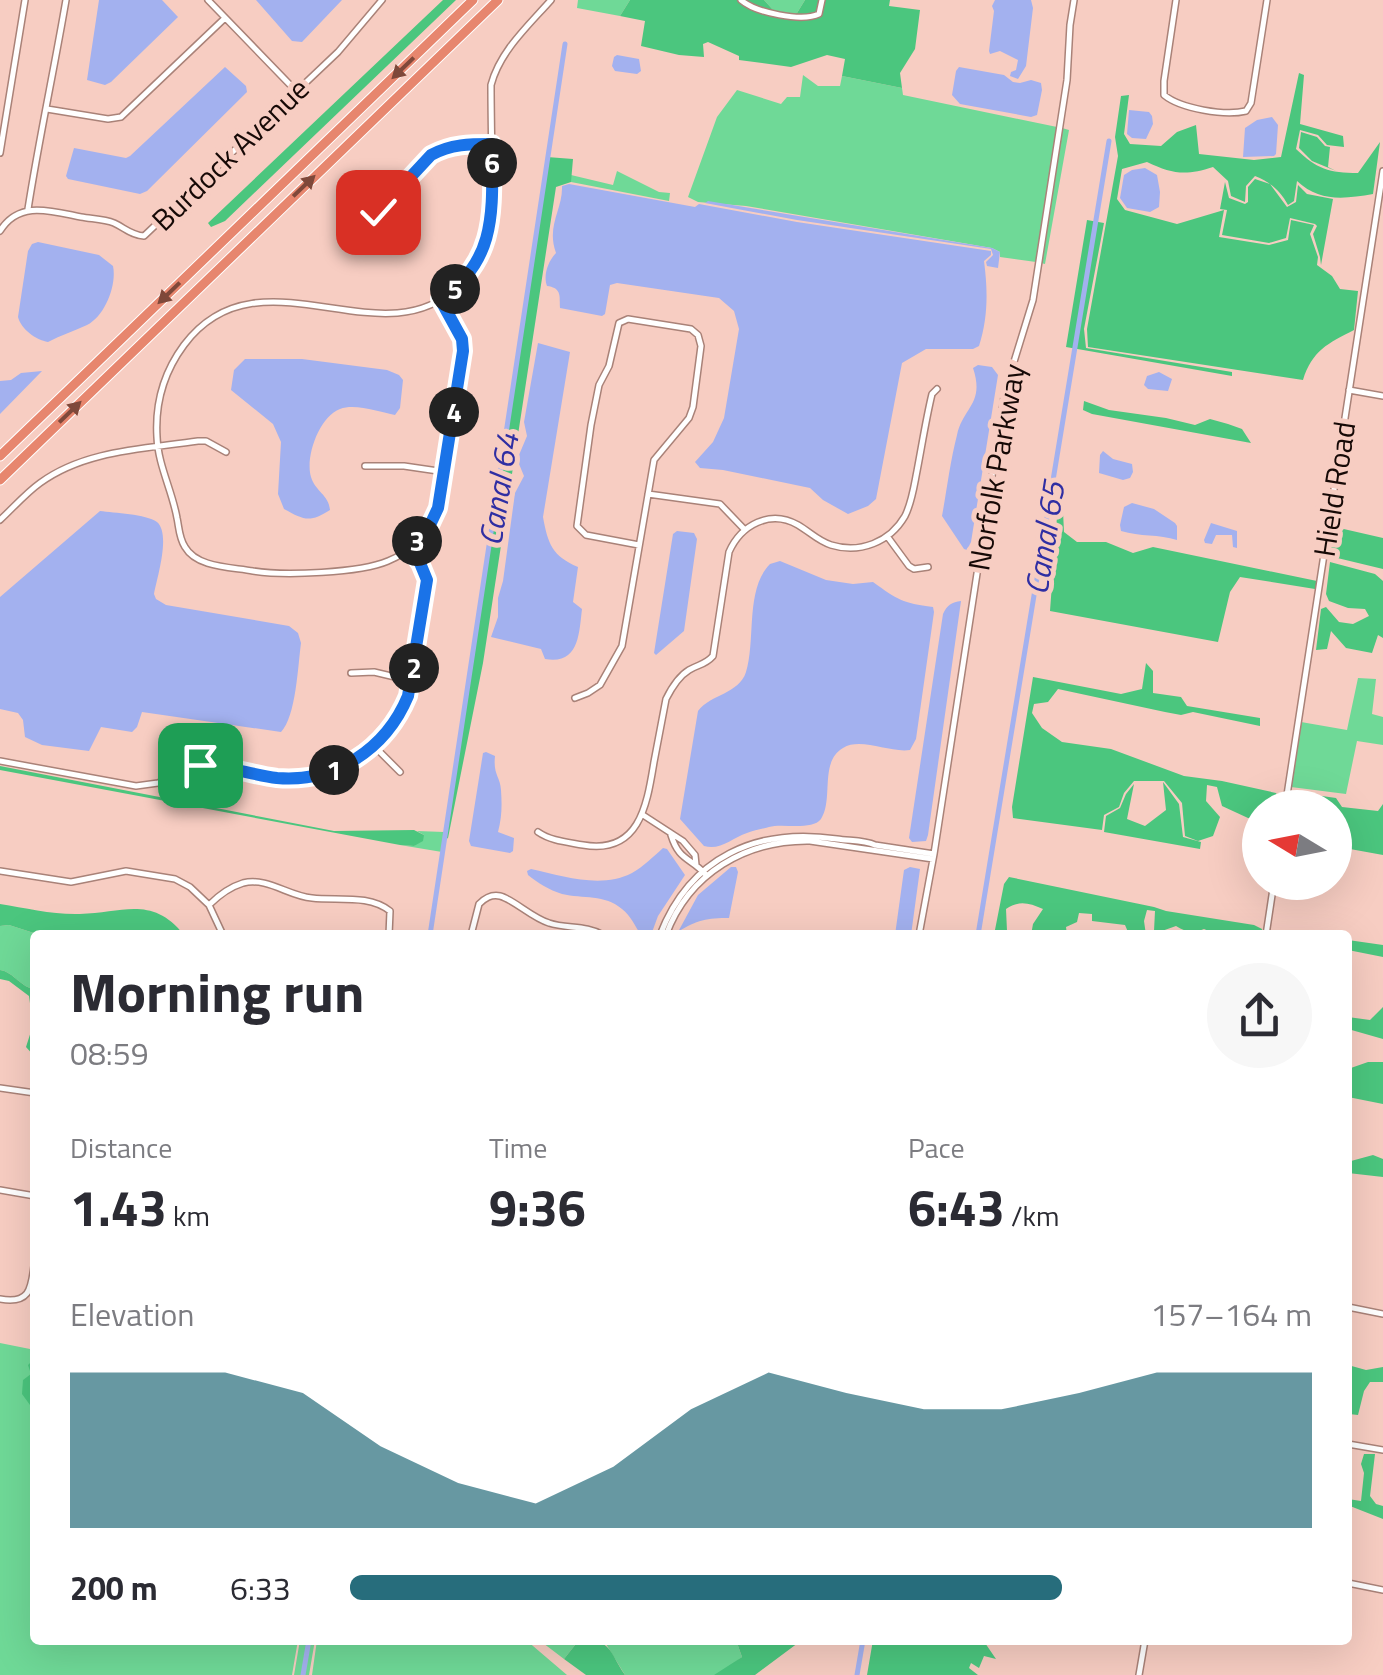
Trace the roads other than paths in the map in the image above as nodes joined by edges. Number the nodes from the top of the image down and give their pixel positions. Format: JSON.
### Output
{"nodes":[{"id":1,"x":24,"y":0,"type":"edge"},
{"id":2,"x":66,"y":0,"type":"edge"},
{"id":3,"x":208,"y":0,"type":"edge"},
{"id":4,"x":382,"y":0,"type":"edge"},
{"id":5,"x":474,"y":0,"type":"edge"},
{"id":6,"x":498,"y":0,"type":"edge"},
{"id":7,"x":551,"y":0,"type":"edge"},
{"id":8,"x":742,"y":0,"type":"edge"},
{"id":9,"x":822,"y":0,"type":"edge"},
{"id":10,"x":1074,"y":0,"type":"edge"},
{"id":11,"x":1176,"y":0,"type":"edge"},
{"id":12,"x":1267,"y":0,"type":"edge"},
{"id":13,"x":225,"y":18,"type":"junction"},
{"id":14,"x":296,"y":92,"type":"junction"},
{"id":15,"x":47,"y":109,"type":"junction"},
{"id":16,"x":492,"y":144,"type":"junction"},
{"id":17,"x":0,"y":153,"type":"edge"},
{"id":18,"x":1383,"y":172,"type":"edge"},
{"id":19,"x":28,"y":209,"type":"junction"},
{"id":20,"x":354,"y":216,"type":"dead end"},
{"id":21,"x":0,"y":232,"type":"edge"},
{"id":22,"x":1374,"y":232,"type":"junction"},
{"id":23,"x":1383,"y":233,"type":"edge"},
{"id":24,"x":440,"y":299,"type":"junction"},
{"id":25,"x":937,"y":389,"type":"dead end"},
{"id":26,"x":1350,"y":390,"type":"junction"},
{"id":27,"x":1383,"y":396,"type":"edge"},
{"id":28,"x":158,"y":447,"type":"junction"},
{"id":29,"x":226,"y":452,"type":"dead end"},
{"id":30,"x":0,"y":456,"type":"edge"},
{"id":31,"x":366,"y":466,"type":"dead end"},
{"id":32,"x":444,"y":472,"type":"junction"},
{"id":33,"x":0,"y":480,"type":"edge"},
{"id":34,"x":648,"y":494,"type":"junction"},
{"id":35,"x":0,"y":520,"type":"edge"},
{"id":36,"x":744,"y":529,"type":"junction"},
{"id":37,"x":887,"y":536,"type":"junction"},
{"id":38,"x":639,"y":545,"type":"junction"},
{"id":39,"x":409,"y":549,"type":"junction"},
{"id":40,"x":928,"y":567,"type":"dead end"},
{"id":41,"x":350,"y":674,"type":"dead end"},
{"id":42,"x":412,"y":681,"type":"junction"},
{"id":43,"x":575,"y":698,"type":"dead end"},
{"id":44,"x":374,"y":746,"type":"junction"},
{"id":45,"x":0,"y":761,"type":"edge"},
{"id":46,"x":400,"y":772,"type":"dead end"},
{"id":47,"x":1288,"y":790,"type":"edge"},
{"id":48,"x":642,"y":815,"type":"junction"},
{"id":49,"x":538,"y":832,"type":"dead end"},
{"id":50,"x":671,"y":834,"type":"junction"},
{"id":51,"x":690,"y":848,"type":"junction"},
{"id":52,"x":681,"y":855,"type":"junction"},
{"id":53,"x":934,"y":856,"type":"junction"},
{"id":54,"x":696,"y":865,"type":"junction"},
{"id":55,"x":0,"y":872,"type":"edge"},
{"id":56,"x":705,"y":874,"type":"junction"},
{"id":57,"x":1271,"y":900,"type":"edge"},
{"id":58,"x":209,"y":905,"type":"junction"},
{"id":59,"x":221,"y":930,"type":"edge"},
{"id":60,"x":389,"y":930,"type":"edge"},
{"id":61,"x":472,"y":930,"type":"edge"},
{"id":62,"x":593,"y":930,"type":"edge"},
{"id":63,"x":666,"y":930,"type":"edge"},
{"id":64,"x":921,"y":930,"type":"edge"},
{"id":65,"x":1267,"y":930,"type":"edge"},
{"id":66,"x":0,"y":1088,"type":"edge"},
{"id":67,"x":30,"y":1091,"type":"edge"},
{"id":68,"x":0,"y":1190,"type":"edge"},
{"id":69,"x":30,"y":1195,"type":"edge"},
{"id":70,"x":30,"y":1292,"type":"edge"},
{"id":71,"x":0,"y":1299,"type":"edge"},
{"id":72,"x":1352,"y":1308,"type":"edge"},
{"id":73,"x":1383,"y":1314,"type":"edge"},
{"id":74,"x":1352,"y":1445,"type":"edge"},
{"id":75,"x":1383,"y":1450,"type":"edge"},
{"id":76,"x":1352,"y":1584,"type":"edge"},
{"id":77,"x":1383,"y":1590,"type":"edge"},
{"id":78,"x":1144,"y":1645,"type":"edge"},
{"id":79,"x":1139,"y":1675,"type":"edge"}],
"edges":[{"from":1,"to":17,"type":"street"},
{"from":2,"to":15,"type":"street"},
{"from":3,"to":13,"type":"street"},
{"from":4,"to":14,"type":"street","name":"Burdock Avenue"},
{"from":5,"to":30,"type":"highway","one_way":true},
{"from":33,"to":6,"type":"highway","one_way":true},
{"from":7,"to":16,"type":"street"},
{"from":8,"to":9,"type":"street"},
{"from":10,"to":53,"type":"street","name":"Norfolk Parkway"},
{"from":11,"to":12,"type":"street"},
{"from":13,"to":14,"type":"street"},
{"from":13,"to":15,"type":"street"},
{"from":14,"to":19,"type":"street","name":"Burdock Avenue"},
{"from":15,"to":19,"type":"street"},
{"from":16,"to":20,"type":"street"},
{"from":16,"to":24,"type":"street"},
{"from":18,"to":22,"type":"street","name":"Hield Road"},
{"from":19,"to":21,"type":"street"},
{"from":22,"to":23,"type":"street"},
{"from":22,"to":26,"type":"street","name":"Hield Road"},
{"from":24,"to":28,"type":"street"},
{"from":24,"to":32,"type":"street"},
{"from":25,"to":37,"type":"street"},
{"from":26,"to":27,"type":"street"},
{"from":26,"to":47,"type":"street","name":"Hield Road"},
{"from":28,"to":29,"type":"street"},
{"from":28,"to":35,"type":"street"},
{"from":28,"to":39,"type":"street"},
{"from":31,"to":32,"type":"street"},
{"from":32,"to":39,"type":"street"},
{"from":34,"to":36,"type":"street"},
{"from":34,"to":38,"type":"street"},
{"from":34,"to":38,"type":"street"},
{"from":36,"to":37,"type":"street"},
{"from":36,"to":48,"type":"street"},
{"from":37,"to":40,"type":"street"},
{"from":38,"to":43,"type":"street"},
{"from":39,"to":42,"type":"street"},
{"from":41,"to":42,"type":"street"},
{"from":42,"to":44,"type":"street"},
{"from":44,"to":45,"type":"street"},
{"from":44,"to":46,"type":"street"},
{"from":48,"to":49,"type":"street"},
{"from":48,"to":50,"type":"street"},
{"from":50,"to":51,"type":"street"},
{"from":50,"to":52,"type":"street"},
{"from":51,"to":52,"type":"street"},
{"from":51,"to":54,"type":"street"},
{"from":52,"to":54,"type":"street"},
{"from":53,"to":56,"type":"street"},
{"from":53,"to":64,"type":"street","name":"Norfolk Parkway"},
{"from":54,"to":56,"type":"street"},
{"from":55,"to":58,"type":"street"},
{"from":56,"to":63,"type":"street"},
{"from":57,"to":65,"type":"street"},
{"from":58,"to":59,"type":"street"},
{"from":58,"to":60,"type":"street"},
{"from":61,"to":62,"type":"street"},
{"from":66,"to":67,"type":"street"},
{"from":68,"to":69,"type":"street"},
{"from":70,"to":71,"type":"street"},
{"from":72,"to":73,"type":"street"},
{"from":74,"to":75,"type":"street"},
{"from":76,"to":77,"type":"street"},
{"from":78,"to":79,"type":"street"}]}
